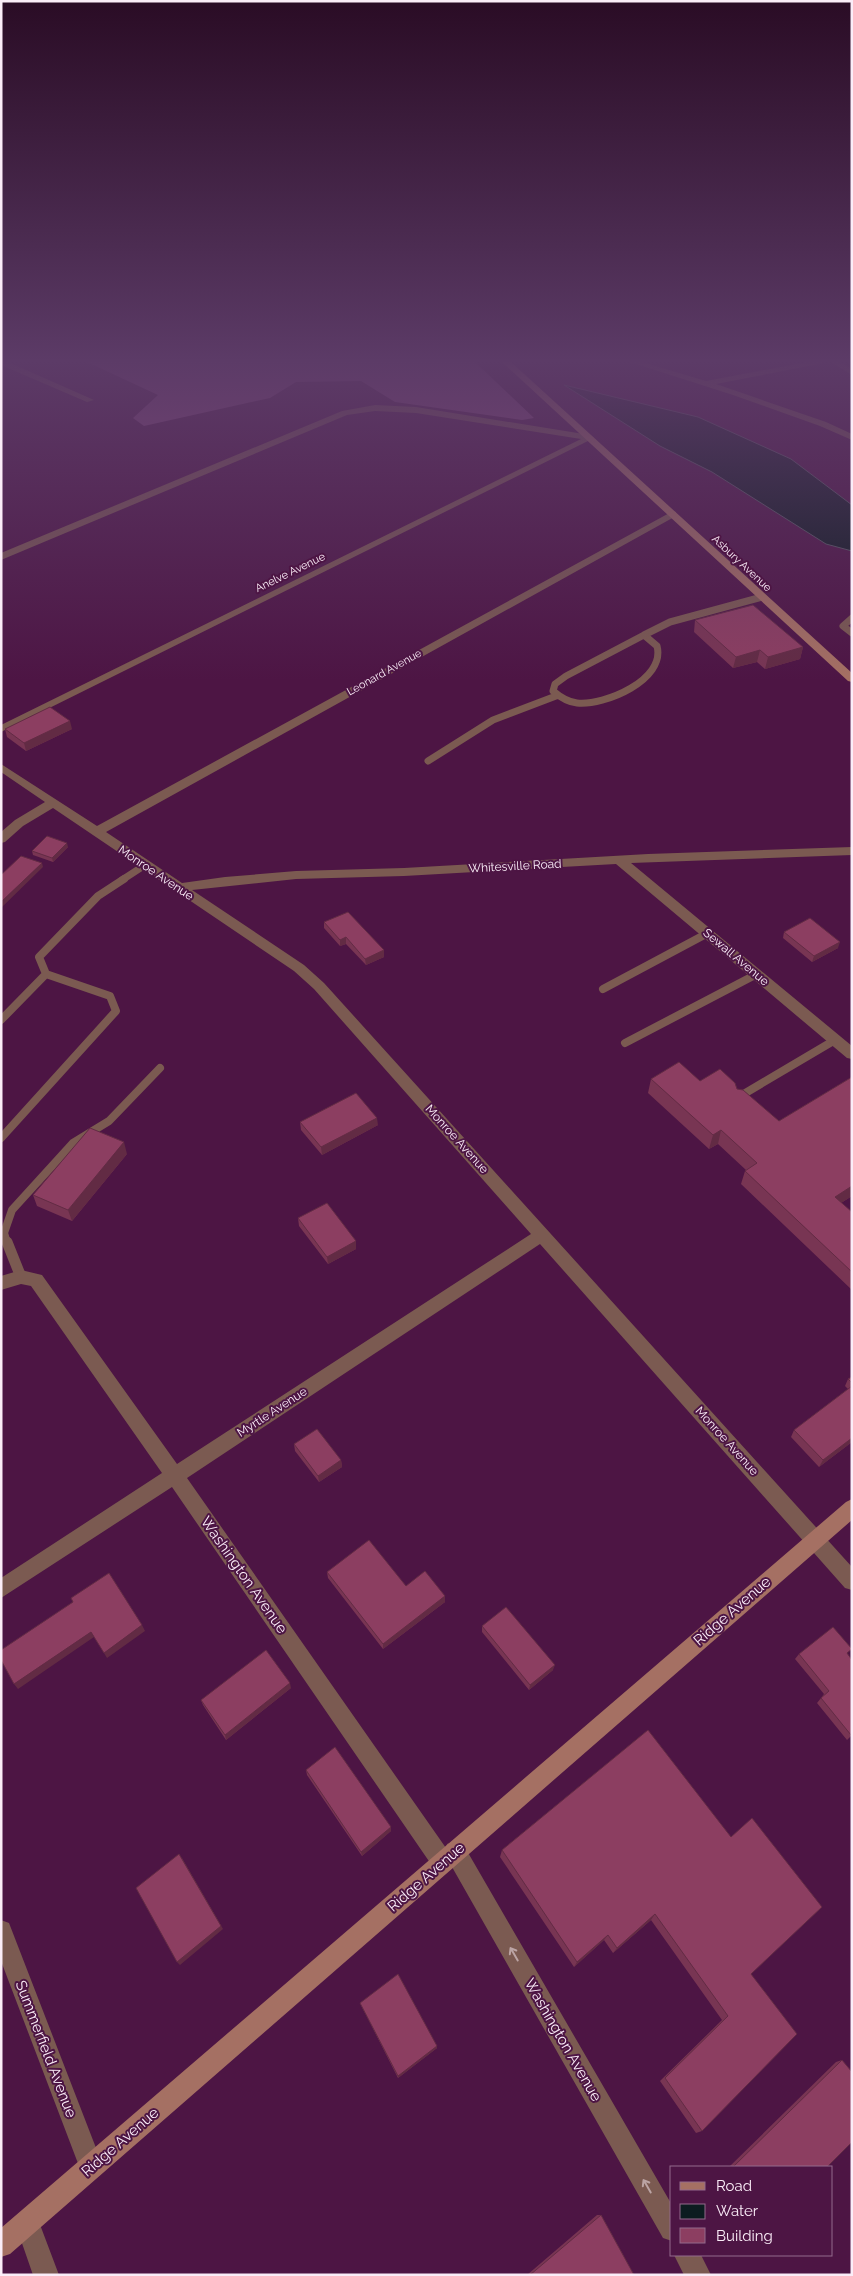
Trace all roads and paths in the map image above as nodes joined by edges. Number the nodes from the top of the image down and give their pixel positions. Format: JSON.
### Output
{"nodes":[{"id":1,"x":211,"y":468,"type":"edge"},
{"id":2,"x":529,"y":468,"type":"edge"},
{"id":3,"x":623,"y":468,"type":"edge"},
{"id":4,"x":673,"y":514,"type":"junction"},
{"id":5,"x":1,"y":556,"type":"edge"},
{"id":6,"x":762,"y":597,"type":"junction"},
{"id":7,"x":852,"y":618,"type":"edge"},
{"id":8,"x":852,"y":633,"type":"edge"},
{"id":9,"x":644,"y":635,"type":"junction"},
{"id":10,"x":852,"y":679,"type":"edge"},
{"id":11,"x":556,"y":696,"type":"junction"},
{"id":12,"x":1,"y":729,"type":"edge"},
{"id":13,"x":428,"y":761,"type":"dead end"},
{"id":14,"x":1,"y":767,"type":"edge"},
{"id":15,"x":53,"y":802,"type":"junction"},
{"id":16,"x":96,"y":832,"type":"junction"},
{"id":17,"x":1,"y":839,"type":"edge"},
{"id":18,"x":852,"y":851,"type":"edge"},
{"id":19,"x":619,"y":860,"type":"junction"},
{"id":20,"x":144,"y":865,"type":"junction"},
{"id":21,"x":178,"y":888,"type":"junction"},
{"id":22,"x":708,"y":933,"type":"junction"},
{"id":23,"x":46,"y":974,"type":"junction"},
{"id":24,"x":756,"y":974,"type":"junction"},
{"id":25,"x":603,"y":989,"type":"dead end"},
{"id":26,"x":1,"y":1020,"type":"edge"},
{"id":27,"x":835,"y":1040,"type":"junction"},
{"id":28,"x":625,"y":1043,"type":"dead end"},
{"id":29,"x":852,"y":1054,"type":"edge"},
{"id":30,"x":160,"y":1068,"type":"dead end"},
{"id":31,"x":737,"y":1098,"type":"edge"},
{"id":32,"x":1,"y":1138,"type":"edge"},
{"id":33,"x":542,"y":1235,"type":"junction"},
{"id":34,"x":22,"y":1277,"type":"junction"},
{"id":35,"x":1,"y":1283,"type":"edge"},
{"id":36,"x":175,"y":1476,"type":"junction"},
{"id":37,"x":852,"y":1508,"type":"edge"},
{"id":38,"x":815,"y":1540,"type":"junction"},
{"id":39,"x":852,"y":1581,"type":"edge"},
{"id":40,"x":1,"y":1590,"type":"edge"},
{"id":41,"x":449,"y":1857,"type":"junction"},
{"id":42,"x":1,"y":1931,"type":"edge"},
{"id":43,"x":91,"y":2166,"type":"junction"},
{"id":44,"x":28,"y":2223,"type":"junction"},
{"id":45,"x":670,"y":2226,"type":"edge"},
{"id":46,"x":1,"y":2245,"type":"edge"},
{"id":47,"x":688,"y":2256,"type":"edge"},
{"id":48,"x":46,"y":2275,"type":"edge"},
{"id":49,"x":698,"y":2275,"type":"edge"}],
"edges":[{"from":1,"to":5,"type":"street"},
{"from":2,"to":12,"type":"street","name":"Anelve Avenue"},
{"from":3,"to":4,"type":"main road","name":"Asbury Avenue"},
{"from":4,"to":6,"type":"main road","name":"Asbury Avenue"},
{"from":4,"to":16,"type":"street","name":"Leonard Avenue"},
{"from":6,"to":9,"type":"lane"},
{"from":6,"to":10,"type":"main road","name":"Asbury Avenue"},
{"from":7,"to":8,"type":"lane"},
{"from":9,"to":11,"type":"lane"},
{"from":9,"to":11,"type":"lane"},
{"from":11,"to":13,"type":"lane"},
{"from":14,"to":15,"type":"street","name":"Monroe Avenue"},
{"from":15,"to":16,"type":"street","name":"Monroe Avenue"},
{"from":15,"to":17,"type":"street"},
{"from":16,"to":20,"type":"street","name":"Monroe Avenue"},
{"from":18,"to":19,"type":"street","name":"Whitesville Road"},
{"from":19,"to":21,"type":"street","name":"Whitesville Road"},
{"from":19,"to":22,"type":"street","name":"Sewall Avenue"},
{"from":20,"to":21,"type":"street","name":"Monroe Avenue"},
{"from":20,"to":23,"type":"lane"},
{"from":21,"to":33,"type":"street","name":"Monroe Avenue"},
{"from":22,"to":24,"type":"street","name":"Sewall Avenue"},
{"from":22,"to":25,"type":"lane"},
{"from":23,"to":26,"type":"lane"},
{"from":23,"to":32,"type":"lane"},
{"from":24,"to":27,"type":"street","name":"Sewall Avenue"},
{"from":24,"to":28,"type":"lane"},
{"from":27,"to":29,"type":"street","name":"Sewall Avenue"},
{"from":27,"to":31,"type":"lane"},
{"from":30,"to":34,"type":"lane"},
{"from":33,"to":36,"type":"street","name":"Myrtle Avenue"},
{"from":33,"to":38,"type":"street","name":"Monroe Avenue"},
{"from":34,"to":35,"type":"street"},
{"from":34,"to":36,"type":"street","name":"Washington Avenue"},
{"from":36,"to":40,"type":"street","name":"Myrtle Avenue"},
{"from":36,"to":41,"type":"street","name":"Washington Avenue"},
{"from":37,"to":38,"type":"main road","name":"Ridge Avenue"},
{"from":38,"to":39,"type":"street","name":"Monroe Avenue"},
{"from":38,"to":41,"type":"main road","name":"Ridge Avenue"},
{"from":41,"to":43,"type":"main road","name":"Ridge Avenue"},
{"from":45,"to":41,"type":"street","name":"Washington Avenue","one_way":true},
{"from":42,"to":43,"type":"street","name":"Summerfield Avenue"},
{"from":43,"to":44,"type":"main road","name":"Ridge Avenue"},
{"from":44,"to":46,"type":"main road","name":"Ridge Avenue"},
{"from":44,"to":48,"type":"street"},
{"from":47,"to":49,"type":"street"}]}
